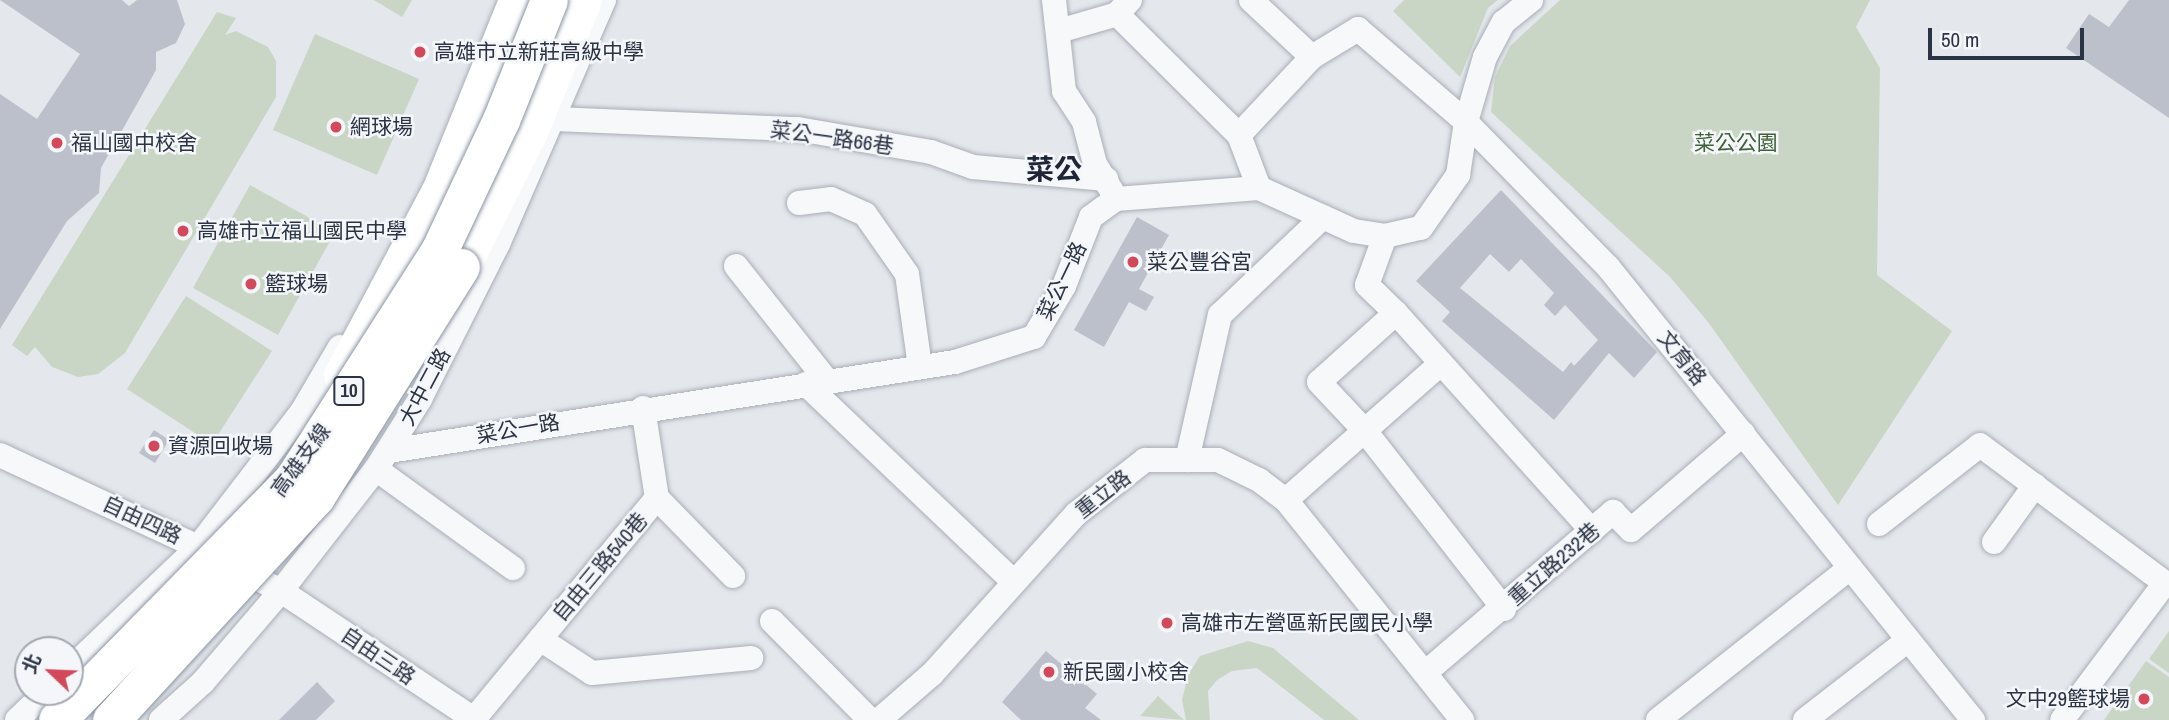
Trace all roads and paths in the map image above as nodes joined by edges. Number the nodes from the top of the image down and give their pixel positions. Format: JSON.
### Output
{"nodes":[{"id":1,"x":504,"y":0,"type":"edge"},
{"id":2,"x":517,"y":0,"type":"edge"},
{"id":3,"x":525,"y":0,"type":"edge"},
{"id":4,"x":549,"y":0,"type":"edge"},
{"id":5,"x":583,"y":0,"type":"edge"},
{"id":6,"x":604,"y":0,"type":"edge"},
{"id":7,"x":1054,"y":0,"type":"edge"},
{"id":8,"x":1251,"y":0,"type":"edge"},
{"id":9,"x":1531,"y":0,"type":"edge"},
{"id":10,"x":1123,"y":7,"type":"edge"},
{"id":11,"x":1059,"y":31,"type":"junction"},
{"id":12,"x":1312,"y":57,"type":"junction"},
{"id":13,"x":555,"y":119,"type":"junction"},
{"id":14,"x":1466,"y":122,"type":"junction"},
{"id":15,"x":1239,"y":135,"type":"junction"},
{"id":16,"x":1259,"y":188,"type":"junction"},
{"id":17,"x":1111,"y":189,"type":"junction"},
{"id":18,"x":799,"y":204,"type":"dead end"},
{"id":19,"x":1323,"y":217,"type":"junction"},
{"id":20,"x":1385,"y":236,"type":"junction"},
{"id":21,"x":461,"y":267,"type":"junction"},
{"id":22,"x":736,"y":267,"type":"dead end"},
{"id":23,"x":1396,"y":313,"type":"junction"},
{"id":24,"x":1440,"y":364,"type":"junction"},
{"id":25,"x":920,"y":367,"type":"junction"},
{"id":26,"x":816,"y":382,"type":"junction"},
{"id":27,"x":643,"y":408,"type":"junction"},
{"id":28,"x":1365,"y":430,"type":"junction"},
{"id":29,"x":1743,"y":434,"type":"junction"},
{"id":30,"x":307,"y":441,"type":"junction"},
{"id":31,"x":0,"y":455,"type":"edge"},
{"id":32,"x":382,"y":460,"type":"junction"},
{"id":33,"x":1187,"y":460,"type":"junction"},
{"id":34,"x":2035,"y":485,"type":"junction"},
{"id":35,"x":657,"y":498,"type":"junction"},
{"id":36,"x":1286,"y":500,"type":"junction"},
{"id":37,"x":1879,"y":524,"type":"dead end"},
{"id":38,"x":1592,"y":531,"type":"junction"},
{"id":39,"x":1994,"y":542,"type":"dead end"},
{"id":40,"x":198,"y":547,"type":"junction"},
{"id":41,"x":513,"y":568,"type":"dead end"},
{"id":42,"x":1850,"y":568,"type":"junction"},
{"id":43,"x":733,"y":576,"type":"dead end"},
{"id":44,"x":1014,"y":582,"type":"junction"},
{"id":45,"x":281,"y":591,"type":"junction"},
{"id":46,"x":1504,"y":609,"type":"junction"},
{"id":47,"x":772,"y":621,"type":"dead end"},
{"id":48,"x":540,"y":639,"type":"junction"},
{"id":49,"x":1908,"y":640,"type":"junction"},
{"id":50,"x":84,"y":656,"type":"edge"},
{"id":51,"x":751,"y":658,"type":"dead end"},
{"id":52,"x":1425,"y":673,"type":"junction"},
{"id":53,"x":32,"y":706,"type":"edge"},
{"id":54,"x":17,"y":720,"type":"edge"},
{"id":55,"x":57,"y":720,"type":"edge"},
{"id":56,"x":111,"y":720,"type":"edge"},
{"id":57,"x":131,"y":720,"type":"edge"},
{"id":58,"x":161,"y":720,"type":"edge"},
{"id":59,"x":474,"y":720,"type":"edge"},
{"id":60,"x":870,"y":720,"type":"edge"},
{"id":61,"x":879,"y":720,"type":"edge"},
{"id":62,"x":1462,"y":720,"type":"edge"},
{"id":63,"x":1658,"y":720,"type":"edge"},
{"id":64,"x":1805,"y":720,"type":"edge"},
{"id":65,"x":1973,"y":720,"type":"edge"},
{"id":66,"x":2062,"y":720,"type":"edge"}],
"edges":[{"from":1,"to":40,"type":"street"},
{"from":2,"to":30,"type":"highway"},
{"from":3,"to":30,"type":"street"},
{"from":4,"to":55,"type":"highway","name":"高雄支線","number":"10","bridge":true},
{"from":5,"to":21,"type":"highway","name":"高雄支線","number":"10"},
{"from":6,"to":13,"type":"street","name":"大中二路"},
{"from":7,"to":11,"type":"street"},
{"from":8,"to":12,"type":"street"},
{"from":9,"to":14,"type":"street"},
{"from":10,"to":11,"type":"street"},
{"from":10,"to":15,"type":"street"},
{"from":11,"to":17,"type":"street"},
{"from":12,"to":14,"type":"street","name":"文育路"},
{"from":12,"to":15,"type":"street"},
{"from":13,"to":17,"type":"street","name":"菜公一路66巷"},
{"from":13,"to":32,"type":"street","name":"大中二路"},
{"from":14,"to":20,"type":"street"},
{"from":14,"to":29,"type":"street","name":"文育路"},
{"from":15,"to":16,"type":"street"},
{"from":16,"to":17,"type":"street"},
{"from":16,"to":19,"type":"street"},
{"from":17,"to":25,"type":"street","name":"菜公一路"},
{"from":18,"to":25,"type":"street"},
{"from":19,"to":20,"type":"street"},
{"from":19,"to":33,"type":"street"},
{"from":20,"to":23,"type":"street"},
{"from":21,"to":56,"type":"highway","name":"高雄支線","number":"10","bridge":true},
{"from":21,"to":57,"type":"highway","bridge":true},
{"from":22,"to":26,"type":"street"},
{"from":23,"to":24,"type":"street"},
{"from":23,"to":28,"type":"street"},
{"from":24,"to":28,"type":"street"},
{"from":24,"to":38,"type":"street"},
{"from":25,"to":26,"type":"street","name":"菜公一路"},
{"from":26,"to":27,"type":"street","name":"菜公一路"},
{"from":26,"to":44,"type":"street"},
{"from":27,"to":32,"type":"street","name":"菜公一路"},
{"from":27,"to":35,"type":"street"},
{"from":28,"to":36,"type":"street"},
{"from":28,"to":46,"type":"street"},
{"from":29,"to":38,"type":"street","name":"重立路232巷"},
{"from":29,"to":42,"type":"street","name":"文育路"},
{"from":30,"to":40,"type":"street"},
{"from":31,"to":40,"type":"street","name":"自由四路"},
{"from":32,"to":41,"type":"street"},
{"from":32,"to":45,"type":"street","name":"大中二路"},
{"from":33,"to":36,"type":"street","name":"重立路"},
{"from":33,"to":44,"type":"street","name":"重立路"},
{"from":34,"to":37,"type":"street"},
{"from":34,"to":39,"type":"street"},
{"from":34,"to":66,"type":"street"},
{"from":35,"to":43,"type":"street","name":"自由三路540巷"},
{"from":35,"to":48,"type":"street","name":"自由三路540巷"},
{"from":36,"to":52,"type":"street","name":"重立路"},
{"from":38,"to":46,"type":"street","name":"重立路232巷"},
{"from":40,"to":45,"type":"street","name":"自由四路"},
{"from":40,"to":50,"type":"street"},
{"from":42,"to":49,"type":"street","name":"文育路"},
{"from":42,"to":63,"type":"street"},
{"from":44,"to":61,"type":"street","name":"重立路"},
{"from":45,"to":58,"type":"street","name":"大中二路"},
{"from":45,"to":59,"type":"street","name":"自由三路"},
{"from":46,"to":52,"type":"street","name":"重立路232巷"},
{"from":47,"to":60,"type":"street"},
{"from":48,"to":51,"type":"street"},
{"from":48,"to":59,"type":"street","name":"自由三路540巷"},
{"from":49,"to":64,"type":"street"},
{"from":49,"to":65,"type":"street","name":"文育路"},
{"from":52,"to":62,"type":"street","name":"重立路"},
{"from":53,"to":54,"type":"street"}]}
